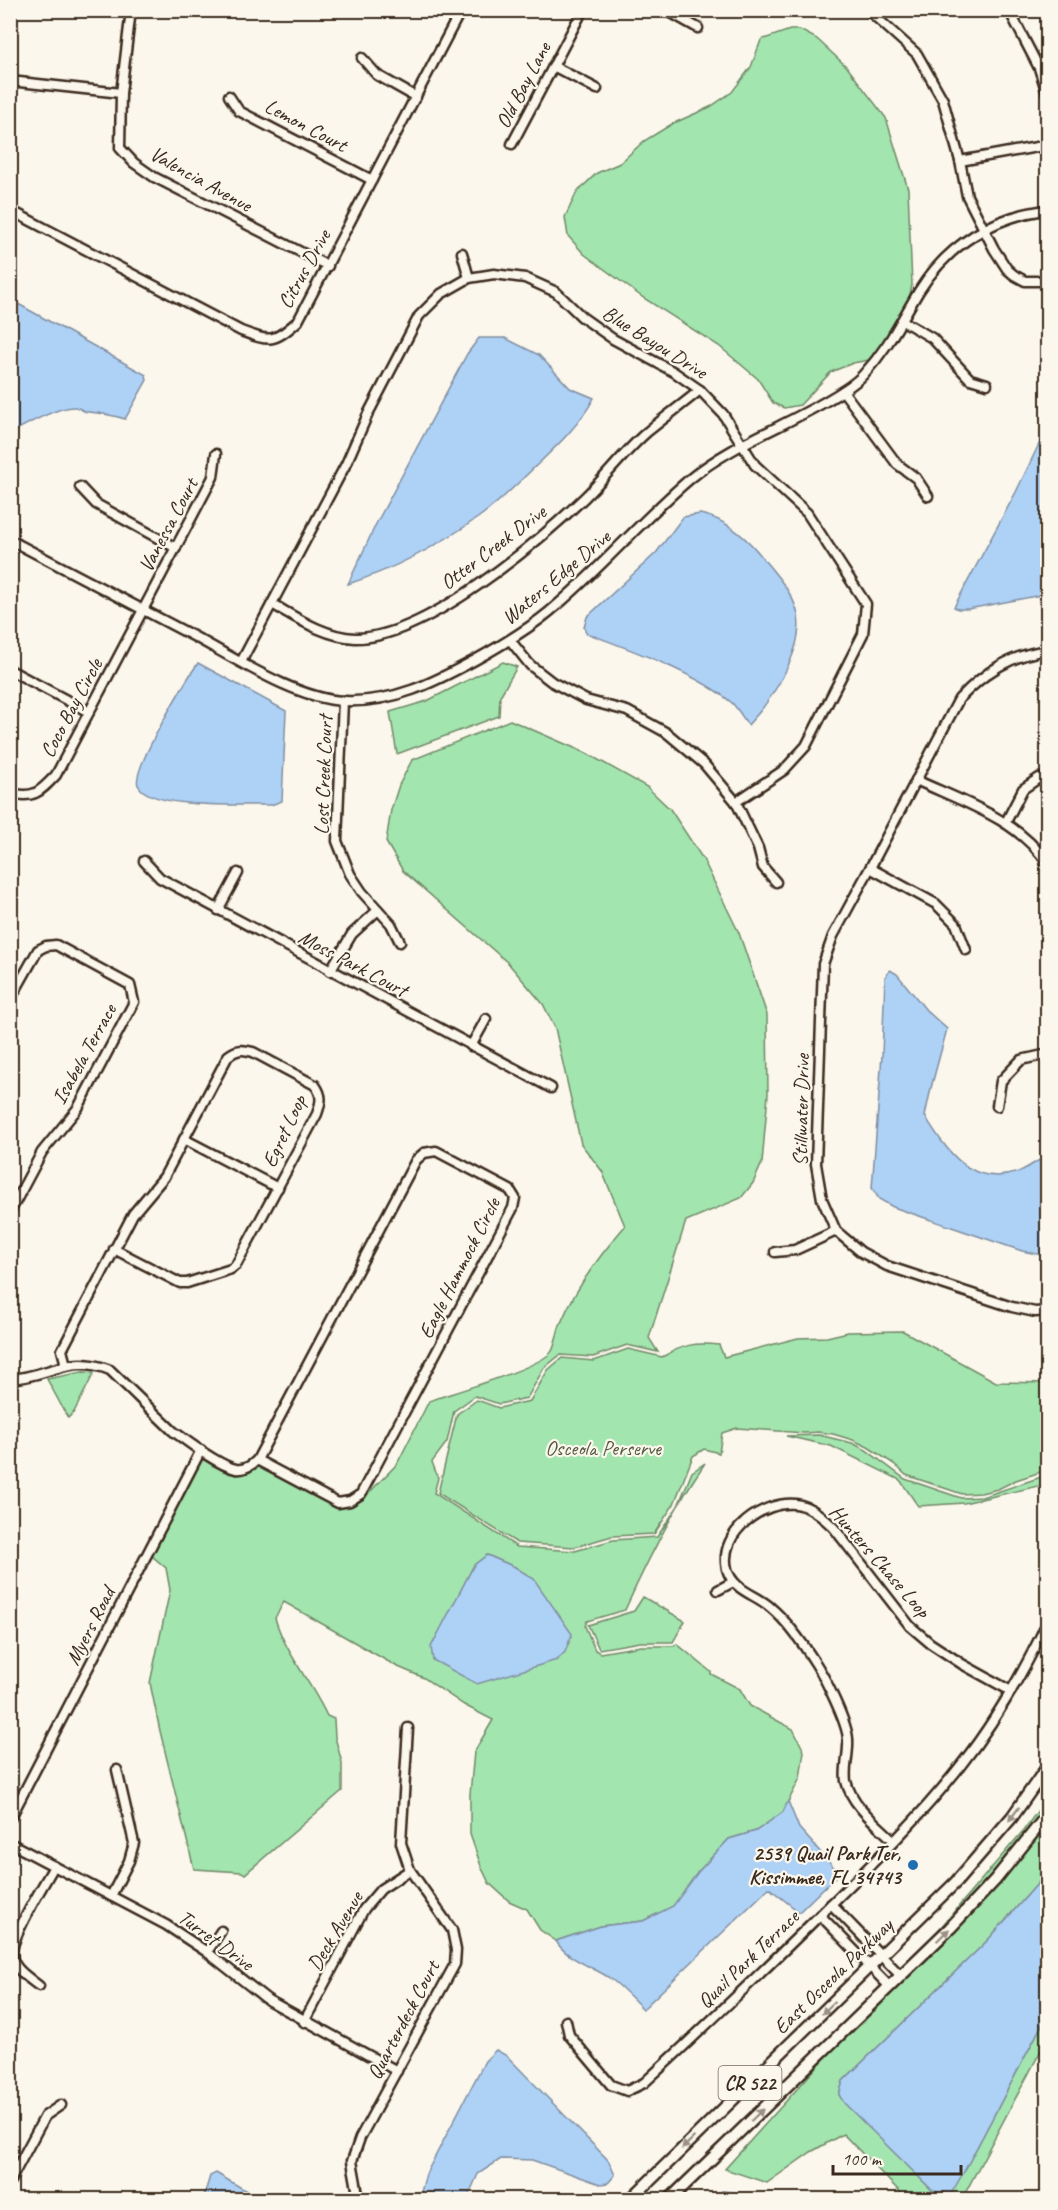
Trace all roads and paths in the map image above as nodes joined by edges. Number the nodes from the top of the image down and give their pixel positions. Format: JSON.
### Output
{"nodes":[{"id":1,"x":131,"y":10,"type":"edge"},
{"id":2,"x":461,"y":10,"type":"edge"},
{"id":3,"x":583,"y":10,"type":"edge"},
{"id":4,"x":666,"y":10,"type":"edge"},
{"id":5,"x":868,"y":10,"type":"edge"},
{"id":6,"x":1013,"y":12,"type":"edge"},
{"id":7,"x":698,"y":28,"type":"dead end"},
{"id":8,"x":362,"y":58,"type":"dead end"},
{"id":9,"x":553,"y":66,"type":"junction"},
{"id":10,"x":10,"y":81,"type":"edge"},
{"id":11,"x":597,"y":89,"type":"dead end"},
{"id":12,"x":121,"y":93,"type":"junction"},
{"id":13,"x":229,"y":96,"type":"dead end"},
{"id":14,"x":1047,"y":96,"type":"edge"},
{"id":15,"x":416,"y":97,"type":"junction"},
{"id":16,"x":512,"y":144,"type":"dead end"},
{"id":17,"x":1047,"y":145,"type":"edge"},
{"id":18,"x":960,"y":161,"type":"junction"},
{"id":19,"x":372,"y":180,"type":"junction"},
{"id":20,"x":10,"y":210,"type":"edge"},
{"id":21,"x":1047,"y":210,"type":"edge"},
{"id":22,"x":984,"y":229,"type":"junction"},
{"id":23,"x":462,"y":253,"type":"dead end"},
{"id":24,"x":328,"y":266,"type":"junction"},
{"id":25,"x":469,"y":278,"type":"junction"},
{"id":26,"x":1041,"y":281,"type":"dead end"},
{"id":27,"x":903,"y":321,"type":"junction"},
{"id":28,"x":987,"y":384,"type":"dead end"},
{"id":29,"x":700,"y":390,"type":"junction"},
{"id":30,"x":843,"y":391,"type":"junction"},
{"id":31,"x":741,"y":445,"type":"junction"},
{"id":32,"x":216,"y":454,"type":"dead end"},
{"id":33,"x":80,"y":487,"type":"dead end"},
{"id":34,"x":928,"y":496,"type":"dead end"},
{"id":35,"x":10,"y":540,"type":"edge"},
{"id":36,"x":176,"y":548,"type":"junction"},
{"id":37,"x":272,"y":604,"type":"junction"},
{"id":38,"x":144,"y":610,"type":"junction"},
{"id":39,"x":510,"y":640,"type":"junction"},
{"id":40,"x":1047,"y":650,"type":"edge"},
{"id":41,"x":241,"y":662,"type":"junction"},
{"id":42,"x":10,"y":670,"type":"edge"},
{"id":43,"x":343,"y":701,"type":"junction"},
{"id":44,"x":89,"y":712,"type":"junction"},
{"id":45,"x":1039,"y":778,"type":"dead end"},
{"id":46,"x":916,"y":780,"type":"junction"},
{"id":47,"x":10,"y":794,"type":"edge"},
{"id":48,"x":736,"y":802,"type":"junction"},
{"id":49,"x":1006,"y":822,"type":"junction"},
{"id":50,"x":144,"y":861,"type":"dead end"},
{"id":51,"x":1047,"y":864,"type":"edge"},
{"id":52,"x":870,"y":868,"type":"junction"},
{"id":53,"x":238,"y":873,"type":"dead end"},
{"id":54,"x":776,"y":882,"type":"dead end"},
{"id":55,"x":218,"y":910,"type":"junction"},
{"id":56,"x":378,"y":910,"type":"junction"},
{"id":57,"x":400,"y":942,"type":"dead end"},
{"id":58,"x":966,"y":950,"type":"dead end"},
{"id":59,"x":330,"y":971,"type":"junction"},
{"id":60,"x":10,"y":1000,"type":"edge"},
{"id":61,"x":486,"y":1019,"type":"dead end"},
{"id":62,"x":471,"y":1046,"type":"junction"},
{"id":63,"x":1047,"y":1053,"type":"edge"},
{"id":64,"x":551,"y":1088,"type":"dead end"},
{"id":65,"x":997,"y":1106,"type":"dead end"},
{"id":66,"x":184,"y":1139,"type":"junction"},
{"id":67,"x":278,"y":1188,"type":"junction"},
{"id":68,"x":10,"y":1212,"type":"edge"},
{"id":69,"x":836,"y":1231,"type":"junction"},
{"id":70,"x":114,"y":1249,"type":"junction"},
{"id":71,"x":775,"y":1252,"type":"dead end"},
{"id":72,"x":1047,"y":1311,"type":"edge"},
{"id":73,"x":66,"y":1365,"type":"junction"},
{"id":74,"x":10,"y":1379,"type":"edge"},
{"id":75,"x":201,"y":1450,"type":"junction"},
{"id":76,"x":257,"y":1460,"type":"junction"},
{"id":77,"x":733,"y":1582,"type":"junction"},
{"id":78,"x":718,"y":1590,"type":"dead end"},
{"id":79,"x":1047,"y":1621,"type":"edge"},
{"id":80,"x":1011,"y":1690,"type":"junction"},
{"id":81,"x":408,"y":1728,"type":"dead end"},
{"id":82,"x":1047,"y":1766,"type":"edge"},
{"id":83,"x":117,"y":1770,"type":"dead end"},
{"id":84,"x":1047,"y":1815,"type":"edge"},
{"id":85,"x":10,"y":1819,"type":"edge"},
{"id":86,"x":894,"y":1841,"type":"junction"},
{"id":87,"x":10,"y":1843,"type":"edge"},
{"id":88,"x":54,"y":1866,"type":"junction"},
{"id":89,"x":411,"y":1870,"type":"junction"},
{"id":90,"x":111,"y":1896,"type":"junction"},
{"id":91,"x":831,"y":1904,"type":"junction"},
{"id":92,"x":820,"y":1915,"type":"junction"},
{"id":93,"x":221,"y":1931,"type":"dead end"},
{"id":94,"x":207,"y":1952,"type":"junction"},
{"id":95,"x":882,"y":1956,"type":"junction"},
{"id":96,"x":870,"y":1967,"type":"junction"},
{"id":97,"x":901,"y":1976,"type":"junction"},
{"id":98,"x":39,"y":1986,"type":"dead end"},
{"id":99,"x":889,"y":1986,"type":"junction"},
{"id":100,"x":566,"y":2021,"type":"dead end"},
{"id":101,"x":304,"y":2022,"type":"junction"},
{"id":102,"x":397,"y":2071,"type":"junction"},
{"id":103,"x":61,"y":2105,"type":"dead end"},
{"id":104,"x":10,"y":2181,"type":"edge"},
{"id":105,"x":357,"y":2196,"type":"edge"},
{"id":106,"x":366,"y":2199,"type":"edge"},
{"id":107,"x":630,"y":2199,"type":"edge"},
{"id":108,"x":669,"y":2199,"type":"edge"}],
"edges":[{"from":1,"to":12,"type":"street","name":"Valencia Avenue"},
{"from":2,"to":15,"type":"street","name":"Citrus Drive"},
{"from":3,"to":9,"type":"street","name":"Old Bay Lane"},
{"from":4,"to":7,"type":"street"},
{"from":5,"to":18,"type":"street"},
{"from":6,"to":14,"type":"street"},
{"from":8,"to":15,"type":"street"},
{"from":9,"to":11,"type":"street"},
{"from":9,"to":16,"type":"street","name":"Old Bay Lane"},
{"from":10,"to":12,"type":"street"},
{"from":12,"to":24,"type":"street","name":"Valencia Avenue"},
{"from":13,"to":19,"type":"street","name":"Lemon Court"},
{"from":15,"to":19,"type":"street","name":"Citrus Drive"},
{"from":17,"to":18,"type":"street"},
{"from":18,"to":22,"type":"street"},
{"from":19,"to":24,"type":"street","name":"Citrus Drive"},
{"from":20,"to":24,"type":"street","name":"Citrus Drive"},
{"from":21,"to":22,"type":"street","name":"Waters Edge Drive"},
{"from":22,"to":26,"type":"street"},
{"from":22,"to":27,"type":"street","name":"Waters Edge Drive"},
{"from":23,"to":25,"type":"street"},
{"from":25,"to":29,"type":"street","name":"Blue Bayou Drive"},
{"from":25,"to":37,"type":"street","name":"Blue Bayou Drive"},
{"from":27,"to":28,"type":"street"},
{"from":27,"to":30,"type":"street","name":"Waters Edge Drive"},
{"from":29,"to":31,"type":"street","name":"Blue Bayou Drive"},
{"from":29,"to":37,"type":"street","name":"Otter Creek Drive"},
{"from":30,"to":31,"type":"street","name":"Waters Edge Drive"},
{"from":30,"to":34,"type":"street"},
{"from":31,"to":39,"type":"street","name":"Waters Edge Drive"},
{"from":31,"to":48,"type":"street","name":"Blue Bayou Drive"},
{"from":32,"to":36,"type":"street","name":"Vanessa Court"},
{"from":33,"to":36,"type":"street"},
{"from":35,"to":38,"type":"street","name":"Waters Edge Drive"},
{"from":36,"to":38,"type":"street","name":"Vanessa Court"},
{"from":37,"to":41,"type":"street","name":"Blue Bayou Drive"},
{"from":38,"to":41,"type":"street","name":"Waters Edge Drive"},
{"from":38,"to":44,"type":"street","name":"Coco Bay Circle"},
{"from":39,"to":43,"type":"street","name":"Waters Edge Drive"},
{"from":39,"to":48,"type":"street"},
{"from":40,"to":46,"type":"street","name":"Stillwater Drive"},
{"from":41,"to":43,"type":"street","name":"Waters Edge Drive"},
{"from":42,"to":44,"type":"street"},
{"from":43,"to":56,"type":"street","name":"Lost Creek Court"},
{"from":44,"to":47,"type":"street","name":"Coco Bay Circle"},
{"from":45,"to":49,"type":"street"},
{"from":46,"to":49,"type":"street"},
{"from":46,"to":52,"type":"street","name":"Stillwater Drive"},
{"from":48,"to":54,"type":"street"},
{"from":49,"to":51,"type":"street"},
{"from":50,"to":55,"type":"street","name":"Moss Park Court"},
{"from":52,"to":58,"type":"street"},
{"from":52,"to":69,"type":"street","name":"Stillwater Drive"},
{"from":53,"to":55,"type":"street"},
{"from":55,"to":59,"type":"street","name":"Moss Park Court"},
{"from":56,"to":57,"type":"street","name":"Lost Creek Court"},
{"from":56,"to":59,"type":"street"},
{"from":59,"to":62,"type":"street","name":"Moss Park Court"},
{"from":60,"to":68,"type":"street","name":"Isabela Terrace"},
{"from":61,"to":62,"type":"street"},
{"from":62,"to":64,"type":"street","name":"Moss Park Court"},
{"from":63,"to":65,"type":"street"},
{"from":66,"to":67,"type":"street"},
{"from":66,"to":67,"type":"street","name":"Egret Loop"},
{"from":66,"to":70,"type":"street","name":"Egret Loop"},
{"from":67,"to":70,"type":"street","name":"Egret Loop"},
{"from":69,"to":71,"type":"street"},
{"from":69,"to":72,"type":"street","name":"Stillwater Drive"},
{"from":70,"to":73,"type":"street","name":"Egret Loop"},
{"from":73,"to":74,"type":"street"},
{"from":73,"to":75,"type":"street"},
{"from":75,"to":76,"type":"street"},
{"from":75,"to":85,"type":"street","name":"Myers Road"},
{"from":76,"to":76,"type":"street","name":"Eagle Hammock Circle"},
{"from":77,"to":78,"type":"street"},
{"from":77,"to":80,"type":"street","name":"Hunters Chase Loop"},
{"from":77,"to":86,"type":"street"},
{"from":79,"to":80,"type":"street","name":"Quail Park Terrace"},
{"from":80,"to":86,"type":"street","name":"Quail Park Terrace"},
{"from":81,"to":89,"type":"street","name":"Quarterdeck Court"},
{"from":82,"to":95,"type":"main road","name":"East Osceola Parkway","number":"CR 522","one_way":true},
{"from":83,"to":90,"type":"street"},
{"from":97,"to":84,"type":"main road","number":"CR 522","one_way":true},
{"from":86,"to":91,"type":"street","name":"Quail Park Terrace"},
{"from":87,"to":88,"type":"street","name":"Turret Drive"},
{"from":88,"to":90,"type":"street","name":"Turret Drive"},
{"from":88,"to":98,"type":"street"},
{"from":89,"to":101,"type":"street","name":"Deck Avenue"},
{"from":89,"to":102,"type":"street","name":"Quarterdeck Court"},
{"from":90,"to":94,"type":"street","name":"Turret Drive"},
{"from":91,"to":92,"type":"street","name":"Quail Park Terrace"},
{"from":91,"to":95,"type":"street"},
{"from":92,"to":96,"type":"street"},
{"from":92,"to":100,"type":"street","name":"Quail Park Terrace"},
{"from":93,"to":94,"type":"street"},
{"from":94,"to":101,"type":"street","name":"Turret Drive"},
{"from":95,"to":96,"type":"main road","name":"East Osceola Parkway","number":"CR 522"},
{"from":95,"to":97,"type":"street"},
{"from":96,"to":99,"type":"street"},
{"from":96,"to":107,"type":"main road","name":"East Osceola Parkway","number":"CR 522","one_way":true},
{"from":97,"to":99,"type":"main road","number":"CR 522"},
{"from":108,"to":99,"type":"main road","number":"CR 522","one_way":true},
{"from":101,"to":102,"type":"street","name":"Turret Drive"},
{"from":102,"to":105,"type":"street","name":"Quarterdeck Court"},
{"from":103,"to":104,"type":"street"},
{"from":105,"to":106,"type":"street","name":"Quarterdeck Court"}]}
